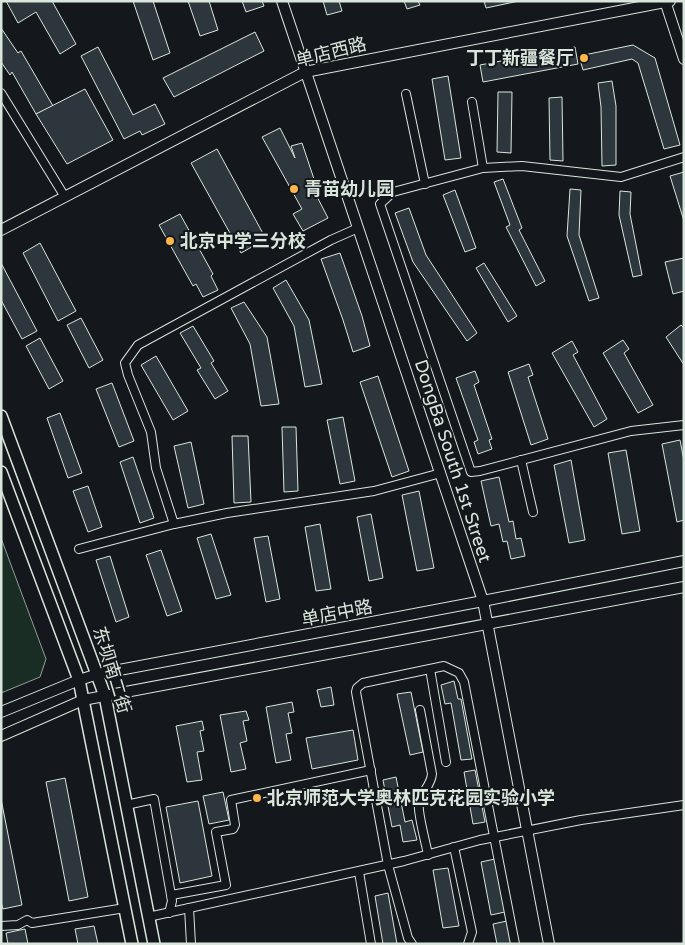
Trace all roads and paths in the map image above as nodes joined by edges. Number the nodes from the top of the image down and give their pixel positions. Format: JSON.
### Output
{"nodes":[{"id":1,"x":282,"y":1,"type":"edge"},
{"id":2,"x":667,"y":2,"type":"edge"},
{"id":3,"x":684,"y":59,"type":"edge"},
{"id":4,"x":305,"y":72,"type":"junction"},
{"id":5,"x":1,"y":93,"type":"edge"},
{"id":6,"x":406,"y":94,"type":"dead end"},
{"id":7,"x":472,"y":102,"type":"dead end"},
{"id":8,"x":684,"y":157,"type":"edge"},
{"id":9,"x":483,"y":168,"type":"junction"},
{"id":10,"x":425,"y":184,"type":"junction"},
{"id":11,"x":65,"y":197,"type":"junction"},
{"id":12,"x":358,"y":228,"type":"junction"},
{"id":13,"x":1,"y":230,"type":"edge"},
{"id":14,"x":1,"y":416,"type":"edge"},
{"id":15,"x":684,"y":425,"type":"edge"},
{"id":16,"x":521,"y":460,"type":"junction"},
{"id":17,"x":1,"y":472,"type":"edge"},
{"id":18,"x":441,"y":473,"type":"junction"},
{"id":19,"x":533,"y":512,"type":"dead end"},
{"id":20,"x":174,"y":524,"type":"junction"},
{"id":21,"x":79,"y":549,"type":"dead end"},
{"id":22,"x":684,"y":561,"type":"edge"},
{"id":23,"x":684,"y":588,"type":"edge"},
{"id":24,"x":483,"y":602,"type":"junction"},
{"id":25,"x":487,"y":626,"type":"junction"},
{"id":26,"x":430,"y":669,"type":"junction"},
{"id":27,"x":98,"y":674,"type":"junction"},
{"id":28,"x":79,"y":680,"type":"junction"},
{"id":29,"x":105,"y":696,"type":"junction"},
{"id":30,"x":83,"y":700,"type":"junction"},
{"id":31,"x":420,"y":710,"type":"dead end"},
{"id":32,"x":1,"y":712,"type":"edge"},
{"id":33,"x":1,"y":736,"type":"edge"},
{"id":34,"x":446,"y":762,"type":"dead end"},
{"id":35,"x":371,"y":770,"type":"junction"},
{"id":36,"x":126,"y":805,"type":"junction"},
{"id":37,"x":684,"y":805,"type":"edge"},
{"id":38,"x":527,"y":830,"type":"junction"},
{"id":39,"x":494,"y":837,"type":"junction"},
{"id":40,"x":454,"y":847,"type":"junction"},
{"id":41,"x":428,"y":855,"type":"junction"},
{"id":42,"x":388,"y":865,"type":"junction"},
{"id":43,"x":359,"y":872,"type":"junction"},
{"id":44,"x":171,"y":894,"type":"junction"},
{"id":45,"x":125,"y":908,"type":"junction"},
{"id":46,"x":190,"y":908,"type":"junction"},
{"id":47,"x":169,"y":913,"type":"junction"},
{"id":48,"x":148,"y":917,"type":"junction"},
{"id":49,"x":1,"y":926,"type":"edge"},
{"id":50,"x":132,"y":944,"type":"edge"},
{"id":51,"x":154,"y":944,"type":"edge"},
{"id":52,"x":191,"y":944,"type":"edge"},
{"id":53,"x":371,"y":944,"type":"edge"},
{"id":54,"x":412,"y":944,"type":"edge"},
{"id":55,"x":468,"y":944,"type":"edge"},
{"id":56,"x":515,"y":944,"type":"edge"},
{"id":57,"x":549,"y":944,"type":"edge"}],
"edges":[{"from":1,"to":4,"type":"street","name":"DongBa South 1st Street"},
{"from":2,"to":3,"type":"street"},
{"from":2,"to":4,"type":"street","name":"单店西路"},
{"from":4,"to":11,"type":"street","name":"单店西路"},
{"from":4,"to":12,"type":"street","name":"DongBa South 1st Street"},
{"from":5,"to":11,"type":"street"},
{"from":6,"to":10,"type":"street"},
{"from":7,"to":9,"type":"street"},
{"from":8,"to":9,"type":"street"},
{"from":9,"to":10,"type":"street"},
{"from":10,"to":16,"type":"street"},
{"from":11,"to":13,"type":"street","name":"单店西路"},
{"from":12,"to":18,"type":"street","name":"DongBa South 1st Street"},
{"from":12,"to":20,"type":"street"},
{"from":14,"to":27,"type":"main road","name":"东坝南二街"},
{"from":15,"to":16,"type":"street"},
{"from":16,"to":19,"type":"street"},
{"from":17,"to":28,"type":"main road","name":"东坝南二街"},
{"from":18,"to":20,"type":"street"},
{"from":18,"to":24,"type":"street","name":"DongBa South 1st Street"},
{"from":20,"to":21,"type":"street"},
{"from":22,"to":24,"type":"street","name":"单店中路"},
{"from":23,"to":25,"type":"street"},
{"from":24,"to":25,"type":"street","name":"DongBa South 1st Street"},
{"from":24,"to":27,"type":"street","name":"单店中路"},
{"from":25,"to":29,"type":"street"},
{"from":25,"to":38,"type":"street","name":"DongBa South 1st Street"},
{"from":26,"to":34,"type":"street"},
{"from":26,"to":35,"type":"street"},
{"from":26,"to":39,"type":"street"},
{"from":27,"to":28,"type":"street","name":"单店中路"},
{"from":27,"to":29,"type":"main road","name":"东坝南二街"},
{"from":28,"to":30,"type":"main road","name":"东坝南二街"},
{"from":28,"to":32,"type":"street","name":"单店中路"},
{"from":29,"to":30,"type":"street"},
{"from":29,"to":36,"type":"main road","name":"东坝南二街"},
{"from":30,"to":33,"type":"street"},
{"from":30,"to":45,"type":"main road","name":"东坝南二街"},
{"from":31,"to":41,"type":"street"},
{"from":35,"to":42,"type":"street"},
{"from":35,"to":44,"type":"street"},
{"from":36,"to":44,"type":"street"},
{"from":36,"to":48,"type":"main road","name":"东坝南二街"},
{"from":37,"to":38,"type":"street"},
{"from":38,"to":39,"type":"street"},
{"from":38,"to":57,"type":"street","name":"DongBa South 1st Street"},
{"from":39,"to":40,"type":"street"},
{"from":39,"to":56,"type":"street"},
{"from":40,"to":41,"type":"street"},
{"from":40,"to":55,"type":"street"},
{"from":41,"to":42,"type":"street"},
{"from":42,"to":43,"type":"street"},
{"from":42,"to":54,"type":"street"},
{"from":43,"to":46,"type":"street"},
{"from":43,"to":53,"type":"street"},
{"from":44,"to":47,"type":"street"},
{"from":45,"to":49,"type":"street"},
{"from":45,"to":50,"type":"main road","name":"东坝南二街"},
{"from":46,"to":47,"type":"street"},
{"from":46,"to":52,"type":"street"},
{"from":47,"to":48,"type":"street"},
{"from":48,"to":51,"type":"main road","name":"东坝南二街"}]}
